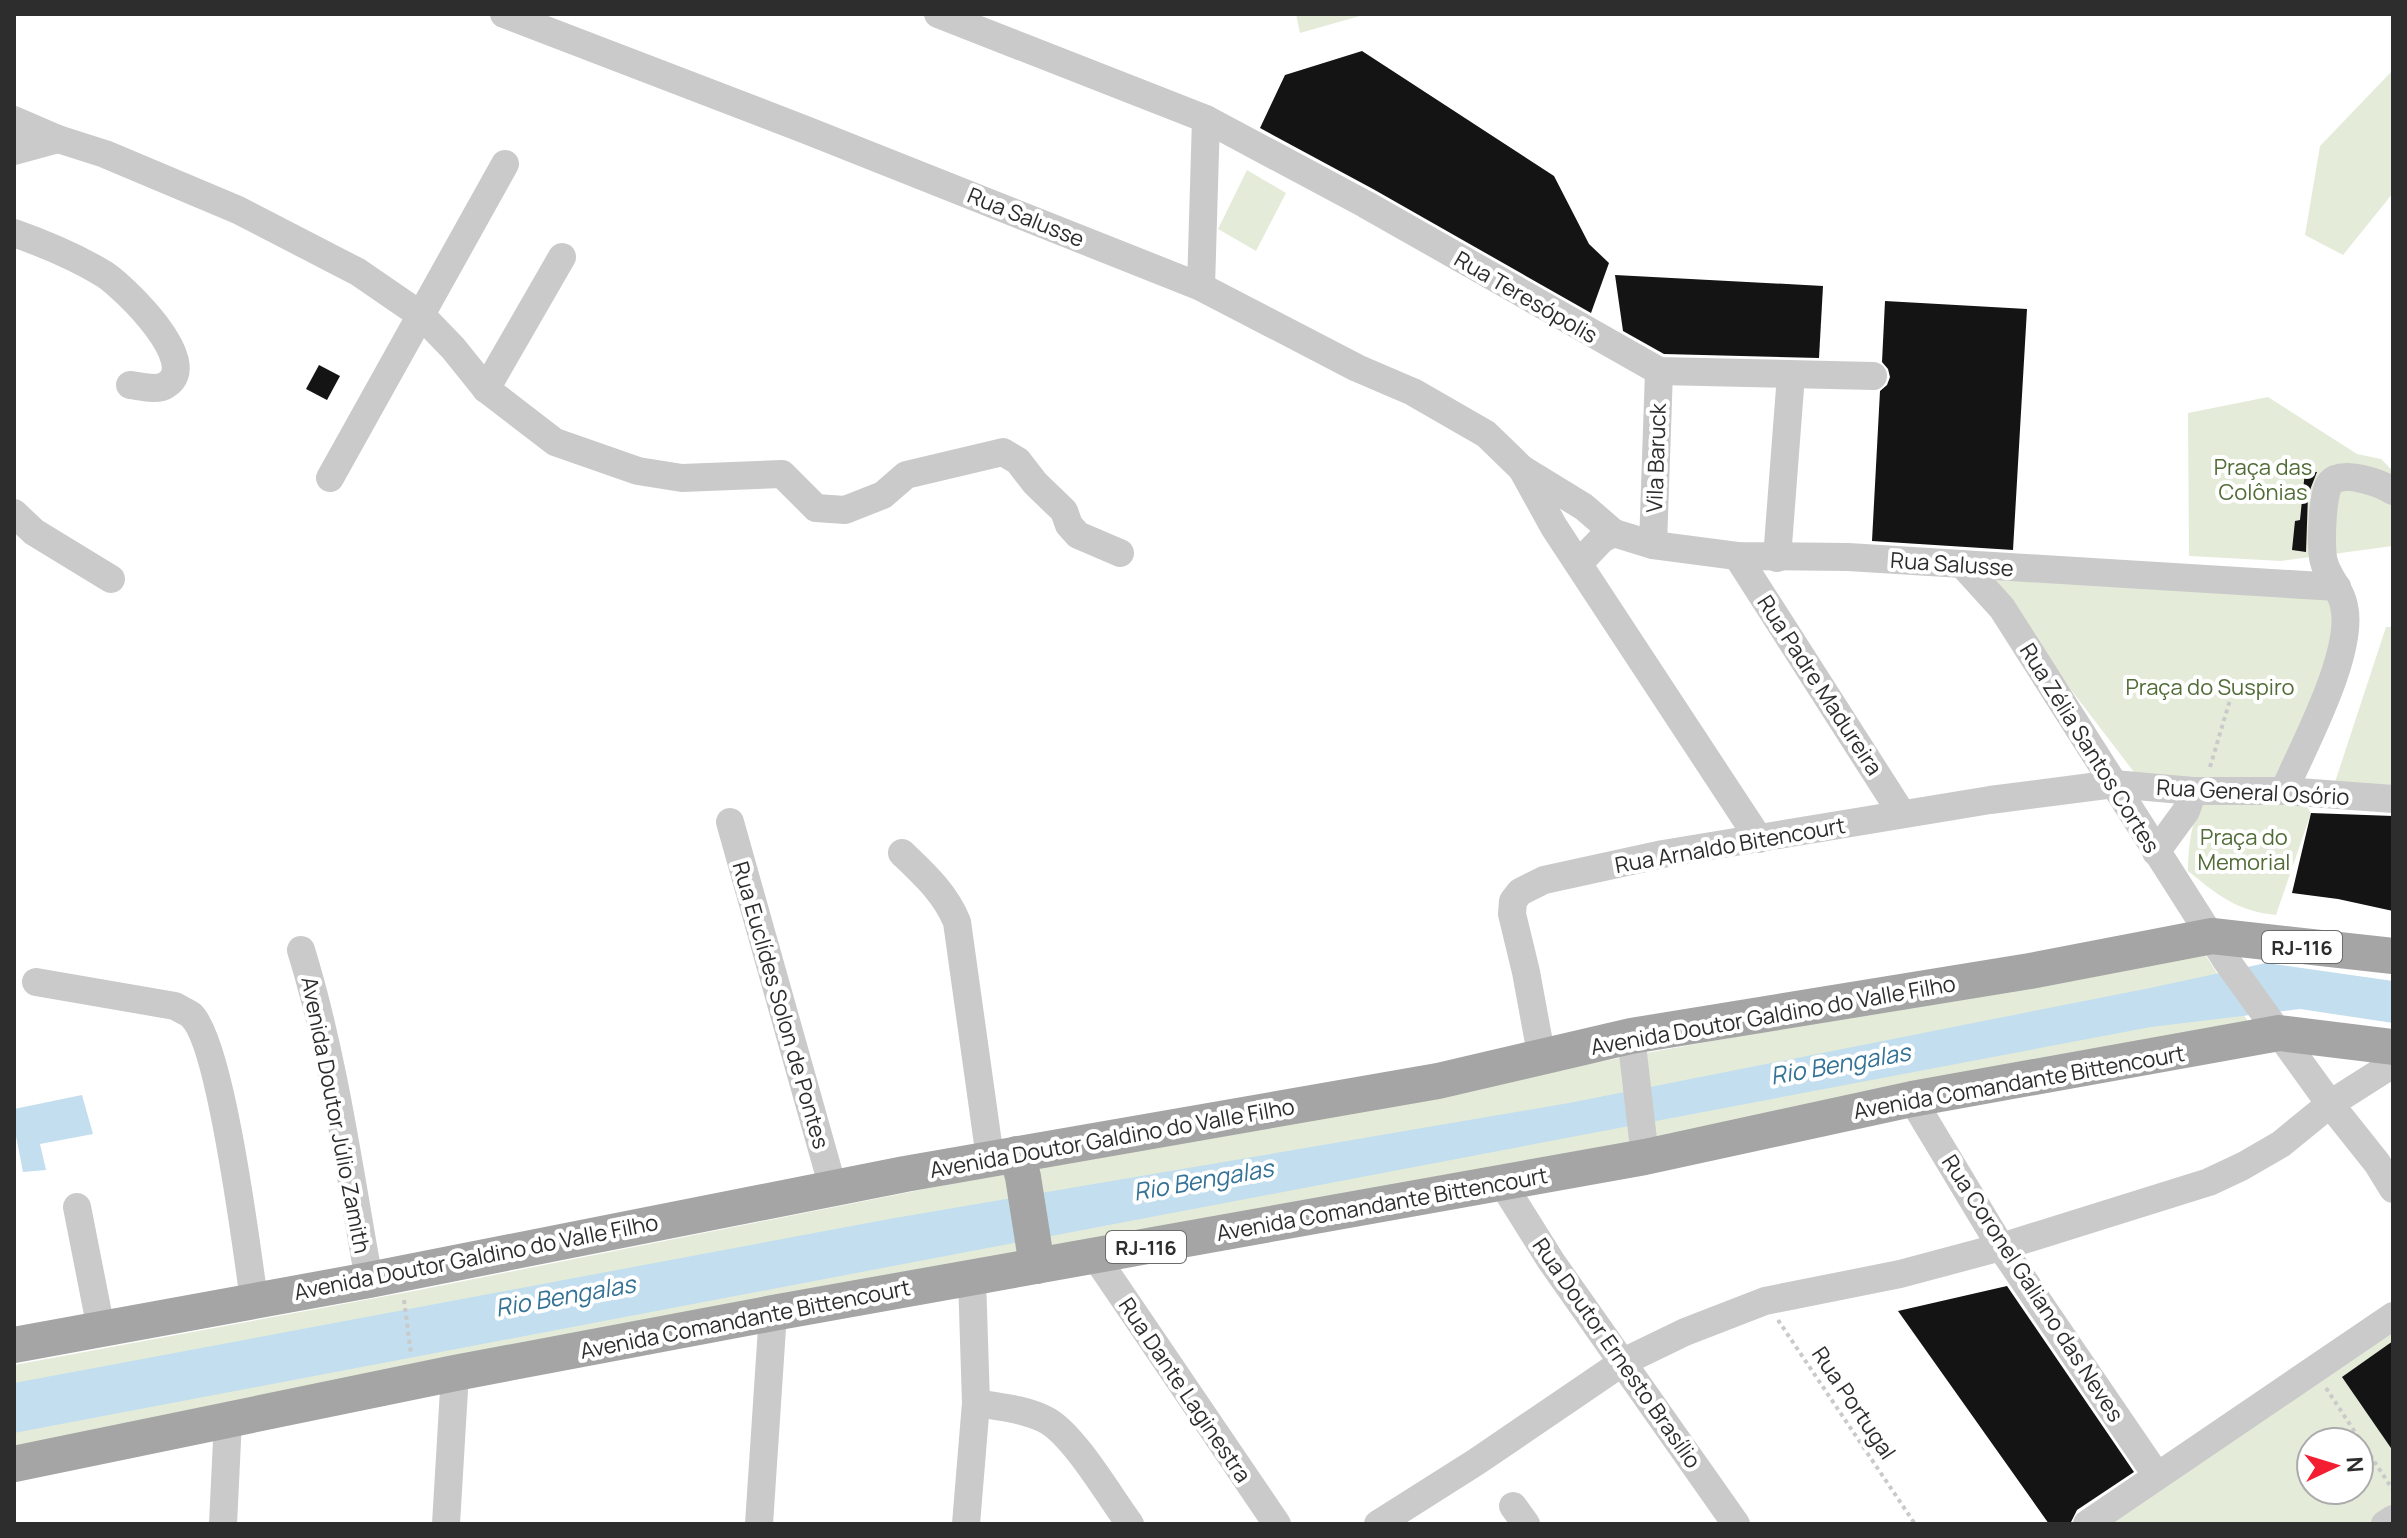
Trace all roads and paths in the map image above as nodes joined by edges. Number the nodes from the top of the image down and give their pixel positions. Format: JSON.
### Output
{"nodes":[{"id":1,"x":504,"y":14,"type":"edge"},
{"id":2,"x":938,"y":14,"type":"edge"},
{"id":3,"x":1206,"y":119,"type":"junction"},
{"id":4,"x":14,"y":120,"type":"edge"},
{"id":5,"x":58,"y":139,"type":"junction"},
{"id":6,"x":14,"y":151,"type":"edge"},
{"id":7,"x":505,"y":164,"type":"dead end"},
{"id":8,"x":14,"y":233,"type":"edge"},
{"id":9,"x":562,"y":257,"type":"dead end"},
{"id":10,"x":1201,"y":287,"type":"junction"},
{"id":11,"x":422,"y":316,"type":"junction"},
{"id":12,"x":1659,"y":371,"type":"junction"},
{"id":13,"x":1791,"y":375,"type":"junction"},
{"id":14,"x":1873,"y":376,"type":"dead end"},
{"id":15,"x":130,"y":385,"type":"dead end"},
{"id":16,"x":486,"y":389,"type":"junction"},
{"id":17,"x":1522,"y":469,"type":"junction"},
{"id":18,"x":330,"y":478,"type":"dead end"},
{"id":19,"x":2393,"y":491,"type":"edge"},
{"id":20,"x":14,"y":513,"type":"edge"},
{"id":21,"x":1614,"y":533,"type":"junction"},
{"id":22,"x":1653,"y":545,"type":"junction"},
{"id":23,"x":1120,"y":553,"type":"dead end"},
{"id":24,"x":1737,"y":556,"type":"junction"},
{"id":25,"x":1777,"y":558,"type":"junction"},
{"id":26,"x":1579,"y":563,"type":"junction"},
{"id":27,"x":1962,"y":564,"type":"junction"},
{"id":28,"x":111,"y":579,"type":"dead end"},
{"id":29,"x":2337,"y":587,"type":"junction"},
{"id":30,"x":2230,"y":700,"type":"dead end"},
{"id":31,"x":2114,"y":784,"type":"junction"},
{"id":32,"x":2198,"y":791,"type":"junction"},
{"id":33,"x":2284,"y":791,"type":"junction"},
{"id":34,"x":2393,"y":799,"type":"edge"},
{"id":35,"x":1902,"y":814,"type":"junction"},
{"id":36,"x":730,"y":822,"type":"dead end"},
{"id":37,"x":1759,"y":839,"type":"junction"},
{"id":38,"x":2156,"y":852,"type":"junction"},
{"id":39,"x":902,"y":853,"type":"dead end"},
{"id":40,"x":2219,"y":948,"type":"junction"},
{"id":41,"x":301,"y":950,"type":"dead end"},
{"id":42,"x":2393,"y":956,"type":"edge"},
{"id":43,"x":36,"y":982,"type":"dead end"},
{"id":44,"x":2273,"y":1026,"type":"junction"},
{"id":45,"x":1631,"y":1036,"type":"junction"},
{"id":46,"x":2393,"y":1047,"type":"edge"},
{"id":47,"x":1542,"y":1059,"type":"junction"},
{"id":48,"x":2393,"y":1064,"type":"edge"},
{"id":49,"x":1912,"y":1099,"type":"junction"},
{"id":50,"x":2330,"y":1104,"type":"junction"},
{"id":51,"x":1645,"y":1157,"type":"junction"},
{"id":52,"x":1010,"y":1163,"type":"junction"},
{"id":53,"x":1501,"y":1181,"type":"junction"},
{"id":54,"x":833,"y":1188,"type":"junction"},
{"id":55,"x":2393,"y":1189,"type":"edge"},
{"id":56,"x":77,"y":1207,"type":"dead end"},
{"id":57,"x":2001,"y":1247,"type":"junction"},
{"id":58,"x":1095,"y":1256,"type":"junction"},
{"id":59,"x":1035,"y":1257,"type":"junction"},
{"id":60,"x":385,"y":1277,"type":"junction"},
{"id":61,"x":972,"y":1278,"type":"junction"},
{"id":62,"x":254,"y":1300,"type":"junction"},
{"id":63,"x":1765,"y":1301,"type":"junction"},
{"id":64,"x":773,"y":1313,"type":"junction"},
{"id":65,"x":2393,"y":1316,"type":"edge"},
{"id":66,"x":101,"y":1329,"type":"junction"},
{"id":67,"x":14,"y":1345,"type":"edge"},
{"id":68,"x":1623,"y":1362,"type":"junction"},
{"id":69,"x":2315,"y":1371,"type":"junction"},
{"id":70,"x":455,"y":1373,"type":"junction"},
{"id":71,"x":415,"y":1382,"type":"junction"},
{"id":72,"x":976,"y":1403,"type":"junction"},
{"id":73,"x":228,"y":1420,"type":"junction"},
{"id":74,"x":14,"y":1464,"type":"edge"},
{"id":75,"x":2157,"y":1476,"type":"junction"},
{"id":76,"x":2393,"y":1490,"type":"edge"},
{"id":77,"x":2393,"y":1519,"type":"edge"},
{"id":78,"x":223,"y":1524,"type":"edge"},
{"id":79,"x":446,"y":1524,"type":"edge"},
{"id":80,"x":759,"y":1524,"type":"edge"},
{"id":81,"x":966,"y":1524,"type":"edge"},
{"id":82,"x":1130,"y":1524,"type":"edge"},
{"id":83,"x":1277,"y":1524,"type":"edge"},
{"id":84,"x":1378,"y":1524,"type":"edge"},
{"id":85,"x":1736,"y":1524,"type":"edge"},
{"id":86,"x":1915,"y":1524,"type":"edge"},
{"id":87,"x":2087,"y":1524,"type":"edge"},
{"id":88,"x":2385,"y":1524,"type":"edge"}],
"edges":[{"from":1,"to":10,"type":"street","name":"Rua Salusse"},
{"from":2,"to":3,"type":"street","name":"Rua Teresópolis"},
{"from":3,"to":10,"type":"street"},
{"from":3,"to":12,"type":"street","name":"Rua Teresópolis"},
{"from":4,"to":5,"type":"street"},
{"from":5,"to":6,"type":"street"},
{"from":5,"to":11,"type":"street"},
{"from":7,"to":11,"type":"street"},
{"from":8,"to":15,"type":"street"},
{"from":9,"to":16,"type":"street"},
{"from":10,"to":17,"type":"street","name":"Rua Salusse"},
{"from":11,"to":16,"type":"street"},
{"from":11,"to":18,"type":"street"},
{"from":12,"to":13,"type":"street","name":"Rua Teresópolis"},
{"from":12,"to":22,"type":"street","name":"Vila Baruck"},
{"from":13,"to":14,"type":"street","name":"Rua Teresópolis"},
{"from":13,"to":25,"type":"street"},
{"from":16,"to":23,"type":"street"},
{"from":17,"to":21,"type":"street"},
{"from":17,"to":26,"type":"street"},
{"from":19,"to":29,"type":"street"},
{"from":20,"to":28,"type":"street"},
{"from":21,"to":22,"type":"street","name":"Rua Salusse"},
{"from":21,"to":26,"type":"street"},
{"from":22,"to":24,"type":"street","name":"Rua Salusse"},
{"from":24,"to":25,"type":"street","name":"Rua Salusse"},
{"from":24,"to":35,"type":"street","name":"Rua Padre Madureira"},
{"from":25,"to":27,"type":"street","name":"Rua Salusse"},
{"from":26,"to":37,"type":"street"},
{"from":27,"to":29,"type":"street","name":"Rua Salusse"},
{"from":27,"to":31,"type":"street","name":"Rua Zélia Santos Cortes"},
{"from":29,"to":33,"type":"street"},
{"from":30,"to":32,"type":"path"},
{"from":31,"to":32,"type":"street","name":"Rua General Osório"},
{"from":31,"to":35,"type":"street","name":"Rua Arnaldo Bitencourt"},
{"from":31,"to":38,"type":"street","name":"Rua Zélia Santos Cortes"},
{"from":32,"to":33,"type":"street","name":"Rua General Osório"},
{"from":32,"to":38,"type":"street"},
{"from":33,"to":34,"type":"street","name":"Rua General Osório"},
{"from":35,"to":37,"type":"street","name":"Rua Arnaldo Bitencourt"},
{"from":36,"to":54,"type":"street","name":"Rua Euclídes Solon de Pontes"},
{"from":37,"to":47,"type":"street","name":"Rua Arnaldo Bitencourt"},
{"from":38,"to":40,"type":"street","name":"Rua Zélia Santos Cortes"},
{"from":39,"to":52,"type":"street"},
{"from":40,"to":42,"type":"main road","number":"RJ-116"},
{"from":40,"to":44,"type":"street","name":"Rua Zélia Santos Cortes"},
{"from":40,"to":45,"type":"main road","name":"Avenida Doutor Galdino do Valle Filho","number":"RJ-116"},
{"from":41,"to":60,"type":"street","name":"Avenida Doutor Júlio Zamith"},
{"from":43,"to":62,"type":"street"},
{"from":44,"to":46,"type":"main road","number":"RJ-116"},
{"from":44,"to":49,"type":"main road","name":"Avenida Comandante Bittencourt","number":"RJ-116"},
{"from":44,"to":50,"type":"street","name":"Rua Zélia Santos Cortes"},
{"from":45,"to":47,"type":"main road","name":"Avenida Doutor Galdino do Valle Filho","number":"RJ-116"},
{"from":45,"to":51,"type":"street"},
{"from":47,"to":52,"type":"main road","name":"Avenida Doutor Galdino do Valle Filho","number":"RJ-116"},
{"from":48,"to":50,"type":"street"},
{"from":49,"to":51,"type":"main road","name":"Avenida Comandante Bittencourt","number":"RJ-116"},
{"from":49,"to":57,"type":"street","name":"Rua Coronel Galiano das Neves"},
{"from":50,"to":55,"type":"street","name":"Rua Zélia Santos Cortes"},
{"from":50,"to":57,"type":"street"},
{"from":51,"to":53,"type":"main road","name":"Avenida Comandante Bittencourt","number":"RJ-116"},
{"from":52,"to":54,"type":"main road","name":"Avenida Doutor Galdino do Valle Filho","number":"RJ-116"},
{"from":52,"to":59,"type":"main road"},
{"from":53,"to":58,"type":"main road","name":"Avenida Comandante Bittencourt","number":"RJ-116"},
{"from":53,"to":68,"type":"street","name":"Rua Doutor Ernesto Brasílio"},
{"from":54,"to":60,"type":"main road","name":"Avenida Doutor Galdino do Valle Filho","number":"RJ-116"},
{"from":56,"to":66,"type":"street"},
{"from":57,"to":63,"type":"street"},
{"from":57,"to":75,"type":"street","name":"Rua Coronel Galiano das Neves"},
{"from":58,"to":59,"type":"main road","name":"Avenida Comandante Bittencourt","number":"RJ-116"},
{"from":58,"to":83,"type":"street","name":"Rua Dante Laginestra"},
{"from":59,"to":61,"type":"main road","name":"Avenida Comandante Bittencourt","number":"RJ-116"},
{"from":60,"to":62,"type":"main road","name":"Avenida Doutor Galdino do Valle Filho","number":"RJ-116"},
{"from":60,"to":71,"type":"path"},
{"from":61,"to":64,"type":"main road","name":"Avenida Comandante Bittencourt","number":"RJ-116"},
{"from":61,"to":72,"type":"street"},
{"from":62,"to":66,"type":"main road","name":"Avenida Doutor Galdino do Valle Filho","number":"RJ-116"},
{"from":63,"to":68,"type":"street"},
{"from":63,"to":86,"type":"path","name":"Rua Portugal"},
{"from":64,"to":70,"type":"main road","name":"Avenida Comandante Bittencourt","number":"RJ-116"},
{"from":64,"to":80,"type":"street"},
{"from":65,"to":69,"type":"street"},
{"from":66,"to":67,"type":"main road","name":"Avenida Doutor Galdino do Valle Filho","number":"RJ-116"},
{"from":68,"to":84,"type":"street"},
{"from":68,"to":85,"type":"street","name":"Rua Doutor Ernesto Brasílio"},
{"from":69,"to":75,"type":"street"},
{"from":69,"to":76,"type":"path"},
{"from":70,"to":71,"type":"main road","name":"Avenida Comandante Bittencourt","number":"RJ-116"},
{"from":70,"to":79,"type":"street"},
{"from":71,"to":73,"type":"main road","name":"Avenida Comandante Bittencourt","number":"RJ-116"},
{"from":72,"to":81,"type":"street"},
{"from":72,"to":82,"type":"street"},
{"from":73,"to":74,"type":"main road","name":"Avenida Comandante Bittencourt","number":"RJ-116"},
{"from":73,"to":78,"type":"street"},
{"from":75,"to":87,"type":"street"},
{"from":77,"to":88,"type":"street"}]}
